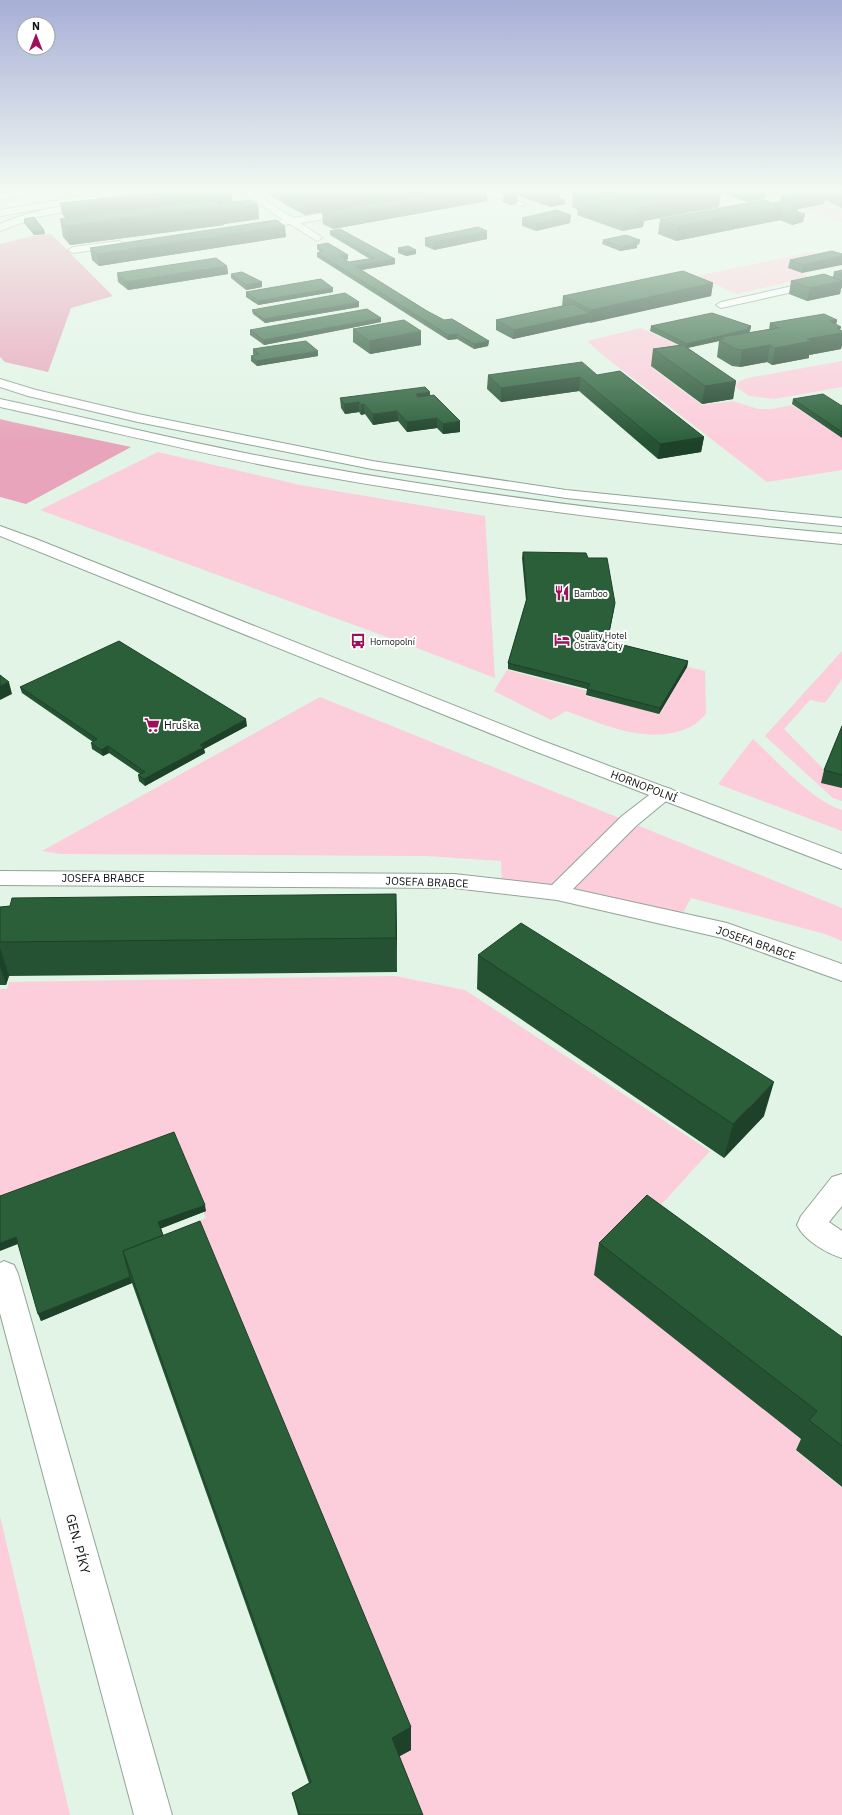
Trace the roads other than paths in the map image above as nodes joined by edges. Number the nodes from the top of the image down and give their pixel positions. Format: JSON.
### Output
{"nodes":[{"id":1,"x":842,"y":278,"type":"edge"},
{"id":2,"x":721,"y":305,"type":"dead end"},
{"id":3,"x":0,"y":383,"type":"edge"},
{"id":4,"x":0,"y":403,"type":"edge"},
{"id":5,"x":842,"y":522,"type":"edge"},
{"id":6,"x":0,"y":531,"type":"edge"},
{"id":7,"x":842,"y":538,"type":"edge"},
{"id":8,"x":664,"y":793,"type":"junction"},
{"id":9,"x":842,"y":862,"type":"edge"},
{"id":10,"x":0,"y":878,"type":"edge"},
{"id":11,"x":557,"y":893,"type":"junction"},
{"id":12,"x":842,"y":973,"type":"edge"},
{"id":13,"x":842,"y":1185,"type":"edge"},
{"id":14,"x":842,"y":1246,"type":"edge"},
{"id":15,"x":4,"y":1274,"type":"dead end"},
{"id":16,"x":153,"y":1815,"type":"edge"}],
"edges":[{"from":1,"to":2,"type":"main road"},
{"from":3,"to":5,"type":"main road"},
{"from":4,"to":7,"type":"main road"},
{"from":6,"to":8,"type":"main road","name":"HORNOPOLNÍ"},
{"from":8,"to":9,"type":"main road","name":"HORNOPOLNÍ"},
{"from":8,"to":11,"type":"main road"},
{"from":10,"to":11,"type":"main road","name":"JOSEFA BRABCE"},
{"from":11,"to":12,"type":"main road","name":"JOSEFA BRABCE"},
{"from":13,"to":14,"type":"main road"},
{"from":15,"to":16,"type":"main road","name":"GEN. PÍKY"}]}
